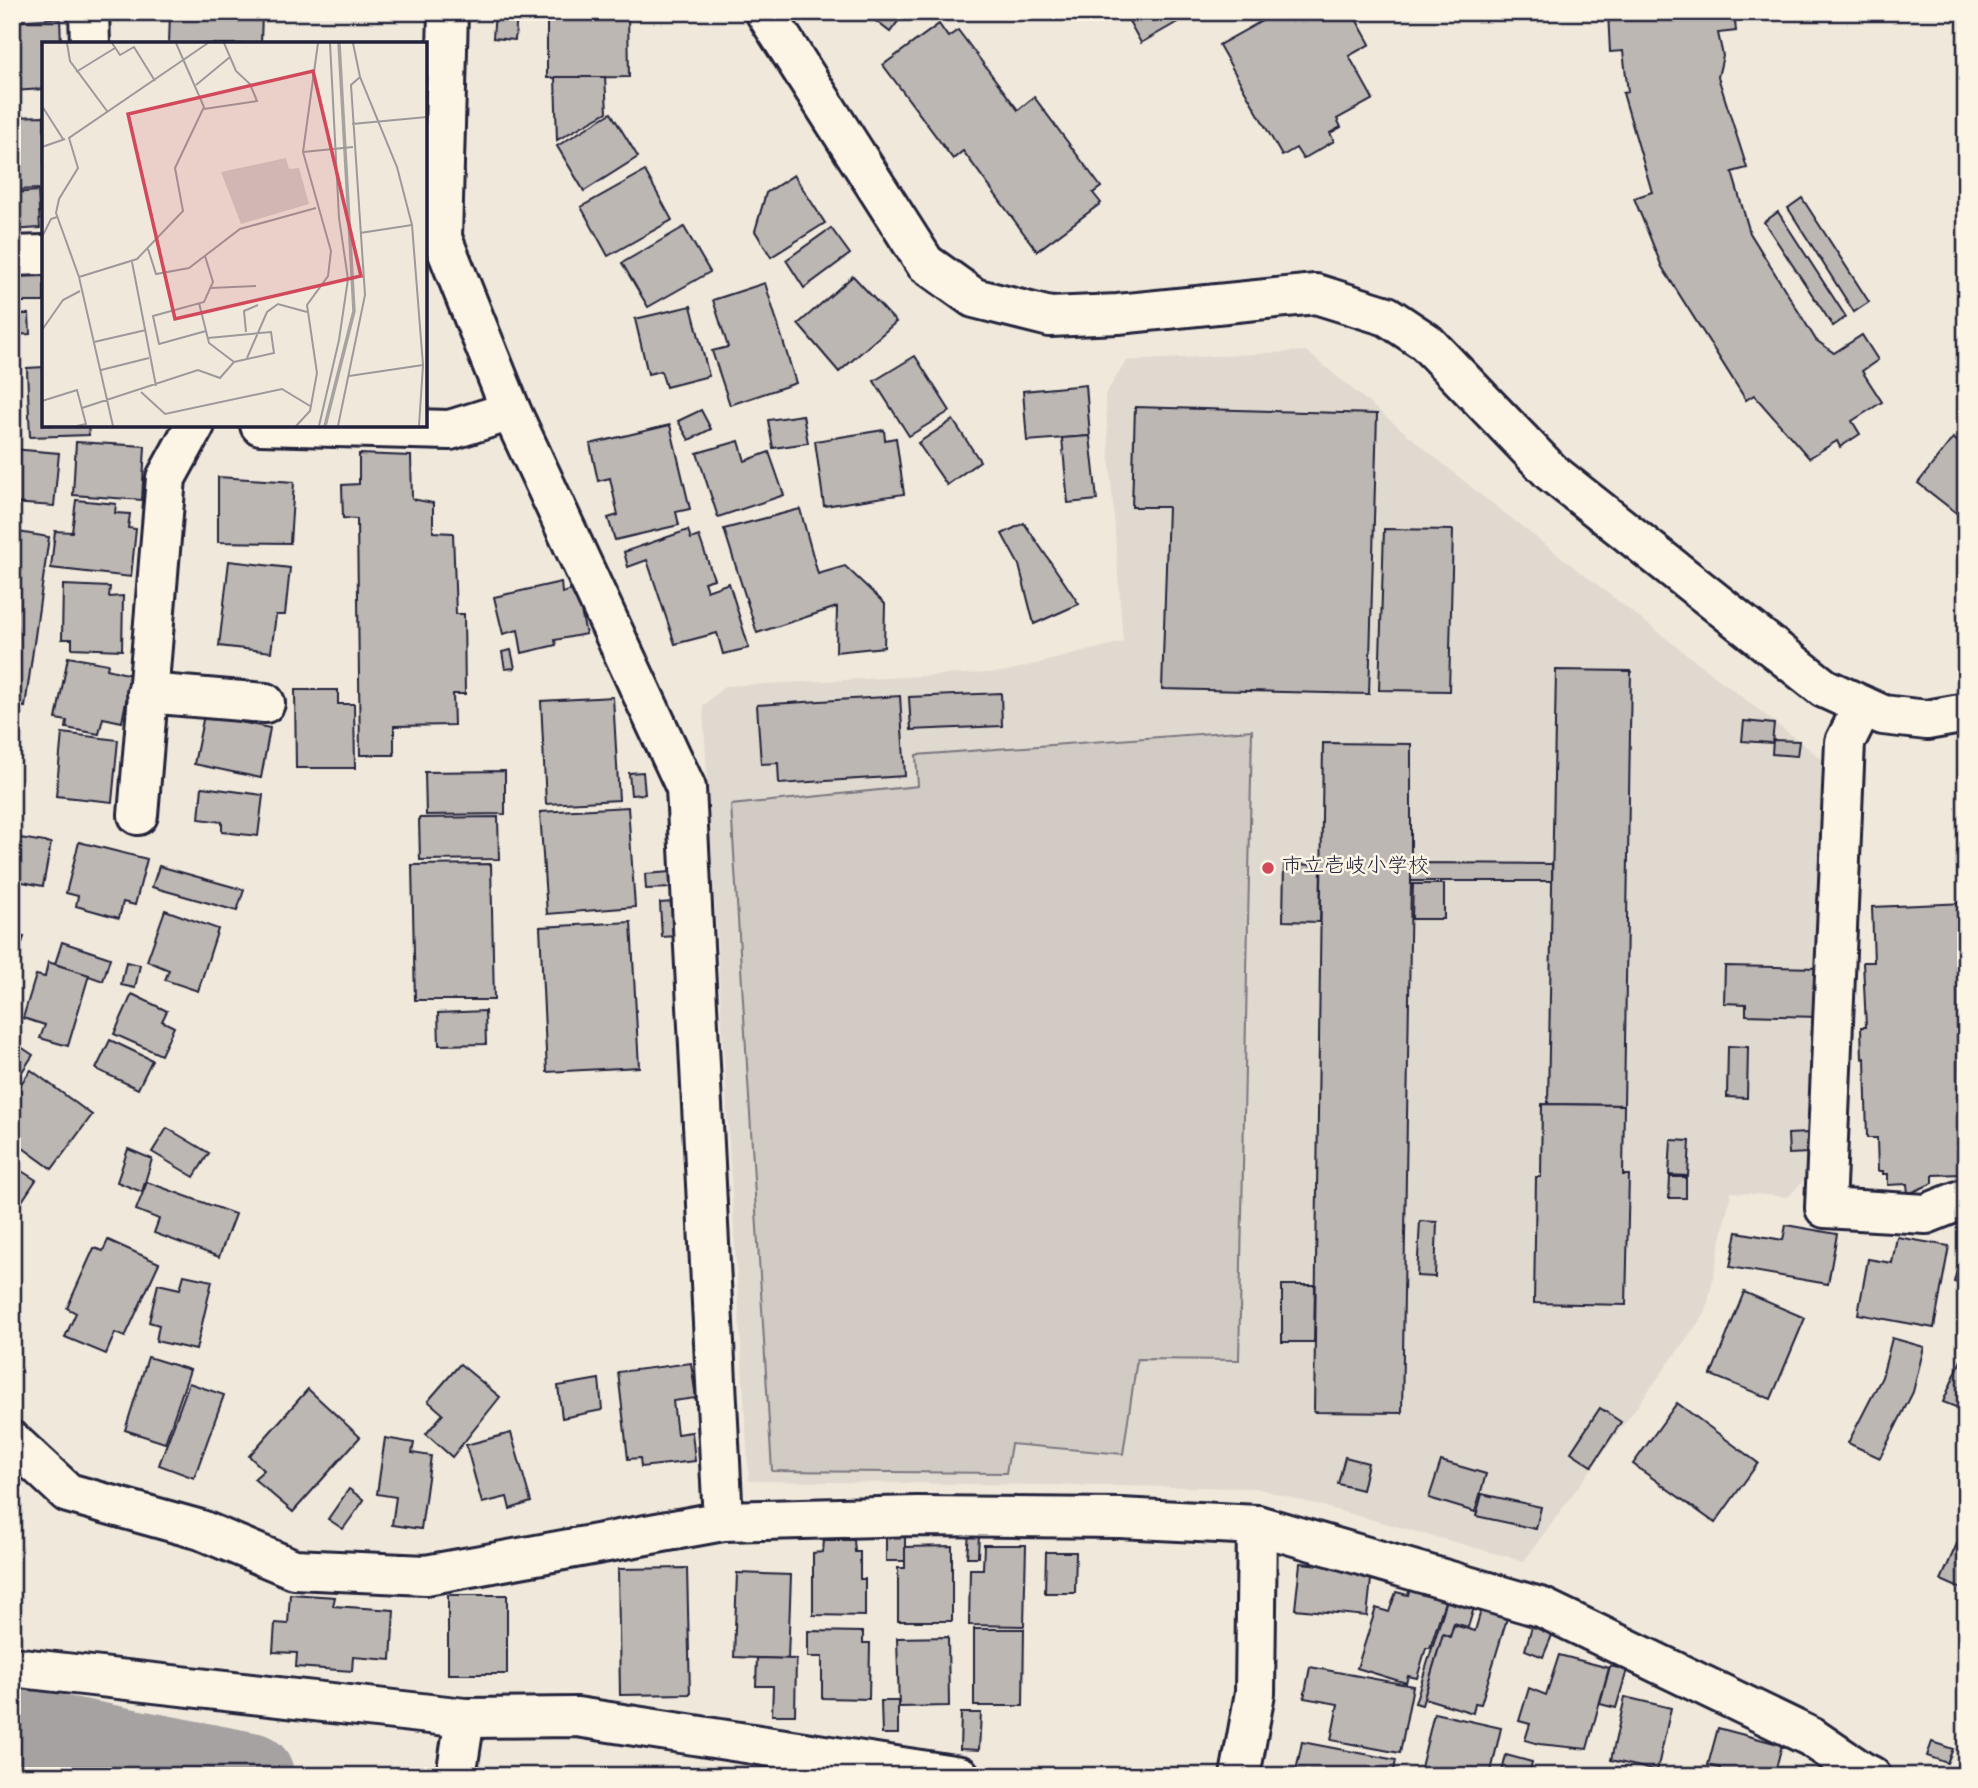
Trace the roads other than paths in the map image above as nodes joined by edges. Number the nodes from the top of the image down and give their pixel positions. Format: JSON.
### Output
{"nodes":[{"id":1,"x":89,"y":12,"type":"edge"},
{"id":2,"x":448,"y":12,"type":"edge"},
{"id":3,"x":765,"y":12,"type":"edge"},
{"id":4,"x":90,"y":42,"type":"edge"},
{"id":5,"x":42,"y":255,"type":"edge"},
{"id":6,"x":12,"y":256,"type":"edge"},
{"id":7,"x":510,"y":411,"type":"junction"},
{"id":8,"x":194,"y":427,"type":"edge"},
{"id":9,"x":336,"y":427,"type":"edge"},
{"id":10,"x":147,"y":693,"type":"junction"},
{"id":11,"x":265,"y":704,"type":"dead end"},
{"id":12,"x":1863,"y":706,"type":"junction"},
{"id":13,"x":1966,"y":713,"type":"edge"},
{"id":14,"x":138,"y":815,"type":"dead end"},
{"id":15,"x":1966,"y":1198,"type":"edge"},
{"id":16,"x":12,"y":1441,"type":"edge"},
{"id":17,"x":723,"y":1521,"type":"junction"},
{"id":18,"x":1257,"y":1525,"type":"junction"},
{"id":19,"x":12,"y":1667,"type":"edge"},
{"id":20,"x":465,"y":1718,"type":"junction"},
{"id":21,"x":456,"y":1776,"type":"edge"},
{"id":22,"x":960,"y":1776,"type":"edge"},
{"id":23,"x":1240,"y":1776,"type":"edge"},
{"id":24,"x":1871,"y":1776,"type":"edge"}],
"edges":[{"from":1,"to":4,"type":"street"},
{"from":2,"to":7,"type":"street"},
{"from":3,"to":12,"type":"street"},
{"from":5,"to":6,"type":"street"},
{"from":7,"to":9,"type":"street"},
{"from":7,"to":17,"type":"street"},
{"from":8,"to":10,"type":"street"},
{"from":10,"to":11,"type":"street"},
{"from":10,"to":14,"type":"street"},
{"from":12,"to":13,"type":"street"},
{"from":12,"to":15,"type":"street"},
{"from":16,"to":17,"type":"street"},
{"from":17,"to":18,"type":"street"},
{"from":18,"to":23,"type":"street"},
{"from":18,"to":24,"type":"street"},
{"from":19,"to":20,"type":"street"},
{"from":20,"to":21,"type":"street"},
{"from":20,"to":22,"type":"street"}]}
